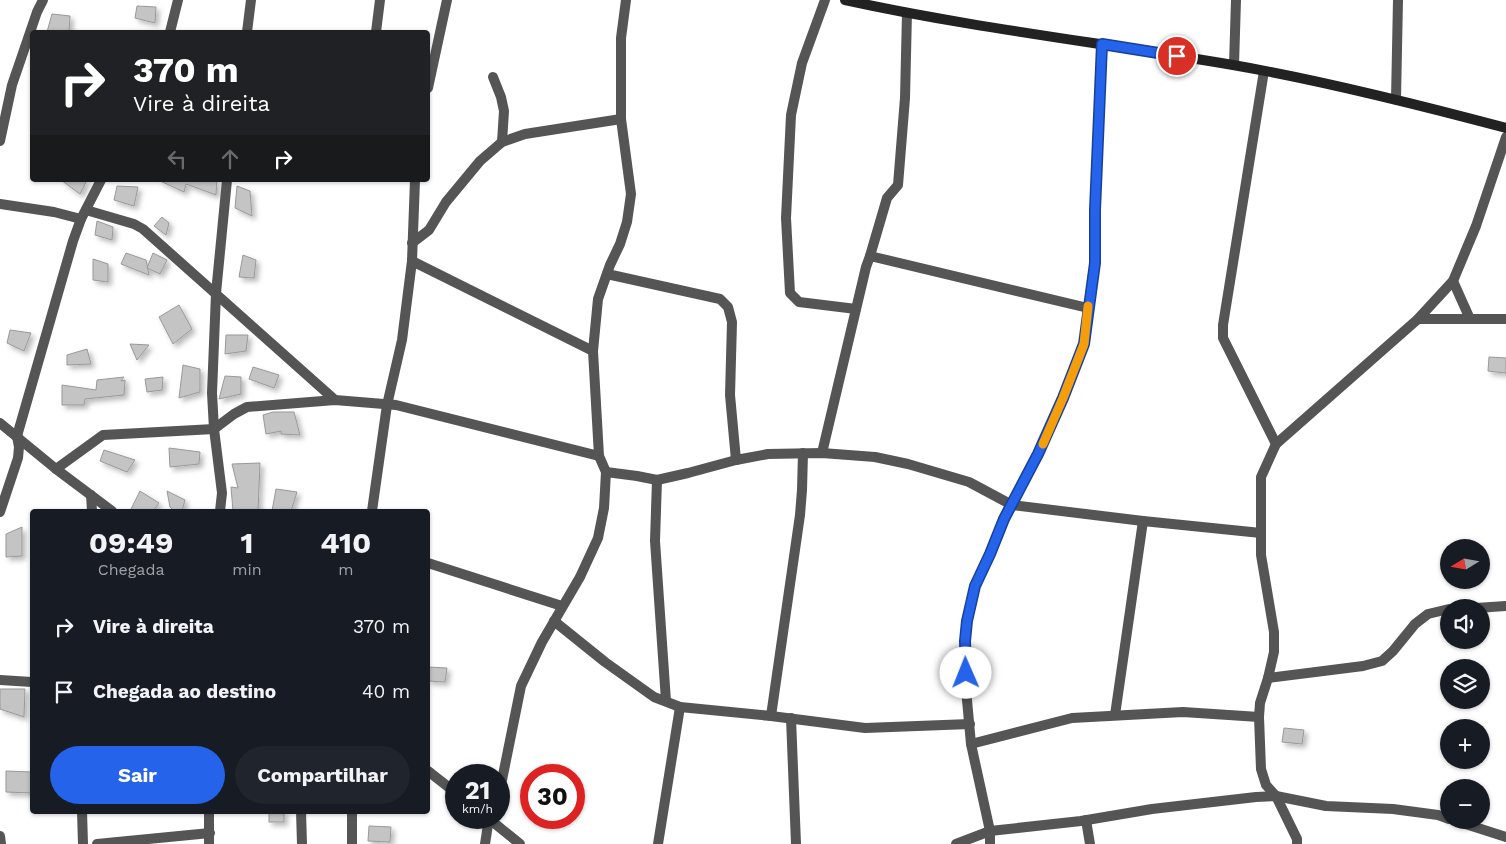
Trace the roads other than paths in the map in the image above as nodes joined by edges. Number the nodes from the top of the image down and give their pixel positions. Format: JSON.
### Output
{"nodes":[{"id":1,"x":43,"y":0,"type":"edge"},
{"id":2,"x":178,"y":0,"type":"edge"},
{"id":3,"x":251,"y":0,"type":"edge"},
{"id":4,"x":380,"y":0,"type":"edge"},
{"id":5,"x":447,"y":0,"type":"edge"},
{"id":6,"x":626,"y":0,"type":"edge"},
{"id":7,"x":825,"y":0,"type":"edge"},
{"id":8,"x":845,"y":0,"type":"edge"},
{"id":9,"x":1236,"y":0,"type":"edge"},
{"id":10,"x":1398,"y":0,"type":"edge"},
{"id":11,"x":907,"y":13,"type":"junction"},
{"id":12,"x":31,"y":30,"type":"edge"},
{"id":13,"x":170,"y":30,"type":"edge"},
{"id":14,"x":247,"y":30,"type":"edge"},
{"id":15,"x":376,"y":30,"type":"edge"},
{"id":16,"x":30,"y":32,"type":"edge"},
{"id":17,"x":1102,"y":44,"type":"junction"},
{"id":18,"x":1234,"y":65,"type":"junction"},
{"id":19,"x":1264,"y":71,"type":"junction"},
{"id":20,"x":493,"y":77,"type":"dead end"},
{"id":21,"x":430,"y":79,"type":"edge"},
{"id":22,"x":1396,"y":99,"type":"junction"},
{"id":23,"x":621,"y":119,"type":"junction"},
{"id":24,"x":1506,"y":128,"type":"edge"},
{"id":25,"x":1506,"y":137,"type":"edge"},
{"id":26,"x":0,"y":141,"type":"edge"},
{"id":27,"x":502,"y":142,"type":"junction"},
{"id":28,"x":100,"y":182,"type":"edge"},
{"id":29,"x":228,"y":182,"type":"edge"},
{"id":30,"x":415,"y":182,"type":"edge"},
{"id":31,"x":0,"y":204,"type":"edge"},
{"id":32,"x":84,"y":214,"type":"junction"},
{"id":33,"x":412,"y":243,"type":"junction"},
{"id":34,"x":870,"y":256,"type":"junction"},
{"id":35,"x":412,"y":262,"type":"junction"},
{"id":36,"x":607,"y":274,"type":"junction"},
{"id":37,"x":1453,"y":281,"type":"junction"},
{"id":38,"x":216,"y":293,"type":"junction"},
{"id":39,"x":1088,"y":308,"type":"junction"},
{"id":40,"x":856,"y":309,"type":"junction"},
{"id":41,"x":1418,"y":319,"type":"junction"},
{"id":42,"x":1470,"y":319,"type":"junction"},
{"id":43,"x":1506,"y":319,"type":"edge"},
{"id":44,"x":593,"y":351,"type":"junction"},
{"id":45,"x":335,"y":400,"type":"junction"},
{"id":46,"x":387,"y":405,"type":"junction"},
{"id":47,"x":0,"y":423,"type":"edge"},
{"id":48,"x":214,"y":429,"type":"junction"},
{"id":49,"x":17,"y":436,"type":"junction"},
{"id":50,"x":1276,"y":444,"type":"junction"},
{"id":51,"x":802,"y":453,"type":"junction"},
{"id":52,"x":822,"y":453,"type":"junction"},
{"id":53,"x":598,"y":456,"type":"junction"},
{"id":54,"x":736,"y":460,"type":"junction"},
{"id":55,"x":56,"y":469,"type":"junction"},
{"id":56,"x":606,"y":472,"type":"junction"},
{"id":57,"x":657,"y":480,"type":"junction"},
{"id":58,"x":91,"y":495,"type":"junction"},
{"id":59,"x":1012,"y":505,"type":"junction"},
{"id":60,"x":92,"y":509,"type":"edge"},
{"id":61,"x":109,"y":509,"type":"edge"},
{"id":62,"x":220,"y":509,"type":"edge"},
{"id":63,"x":372,"y":509,"type":"edge"},
{"id":64,"x":0,"y":512,"type":"edge"},
{"id":65,"x":1143,"y":521,"type":"junction"},
{"id":66,"x":1261,"y":533,"type":"junction"},
{"id":67,"x":430,"y":564,"type":"edge"},
{"id":68,"x":562,"y":606,"type":"junction"},
{"id":69,"x":1506,"y":606,"type":"edge"},
{"id":70,"x":1490,"y":607,"type":"edge"},
{"id":71,"x":1440,"y":611,"type":"edge"},
{"id":72,"x":554,"y":621,"type":"junction"},
{"id":73,"x":1268,"y":678,"type":"junction"},
{"id":74,"x":0,"y":680,"type":"edge"},
{"id":75,"x":30,"y":682,"type":"edge"},
{"id":76,"x":666,"y":701,"type":"junction"},
{"id":77,"x":680,"y":707,"type":"junction"},
{"id":78,"x":1115,"y":715,"type":"junction"},
{"id":79,"x":771,"y":716,"type":"junction"},
{"id":80,"x":1259,"y":717,"type":"junction"},
{"id":81,"x":790,"y":718,"type":"junction"},
{"id":82,"x":970,"y":724,"type":"junction"},
{"id":83,"x":971,"y":744,"type":"junction"},
{"id":84,"x":505,"y":764,"type":"edge"},
{"id":85,"x":430,"y":773,"type":"edge"},
{"id":86,"x":445,"y":784,"type":"edge"},
{"id":87,"x":1276,"y":796,"type":"junction"},
{"id":88,"x":82,"y":814,"type":"edge"},
{"id":89,"x":209,"y":814,"type":"edge"},
{"id":90,"x":301,"y":814,"type":"edge"},
{"id":91,"x":352,"y":814,"type":"edge"},
{"id":92,"x":1440,"y":816,"type":"edge"},
{"id":93,"x":1086,"y":820,"type":"junction"},
{"id":94,"x":487,"y":829,"type":"edge"},
{"id":95,"x":502,"y":829,"type":"edge"},
{"id":96,"x":1482,"y":829,"type":"edge"},
{"id":97,"x":990,"y":831,"type":"junction"},
{"id":98,"x":0,"y":836,"type":"edge"},
{"id":99,"x":1506,"y":837,"type":"edge"},
{"id":100,"x":210,"y":839,"type":"edge"},
{"id":101,"x":1,"y":844,"type":"edge"},
{"id":102,"x":83,"y":844,"type":"edge"},
{"id":103,"x":97,"y":844,"type":"edge"},
{"id":104,"x":302,"y":844,"type":"edge"},
{"id":105,"x":352,"y":844,"type":"edge"},
{"id":106,"x":485,"y":844,"type":"edge"},
{"id":107,"x":520,"y":844,"type":"edge"},
{"id":108,"x":658,"y":844,"type":"edge"},
{"id":109,"x":796,"y":844,"type":"edge"},
{"id":110,"x":956,"y":844,"type":"edge"},
{"id":111,"x":990,"y":844,"type":"edge"},
{"id":112,"x":1090,"y":844,"type":"edge"},
{"id":113,"x":1297,"y":844,"type":"edge"}],
"edges":[{"from":1,"to":12,"type":"street"},
{"from":2,"to":13,"type":"street"},
{"from":3,"to":14,"type":"street"},
{"from":4,"to":15,"type":"street"},
{"from":5,"to":21,"type":"street"},
{"from":6,"to":23,"type":"street"},
{"from":7,"to":40,"type":"street"},
{"from":8,"to":11,"type":"street"},
{"from":9,"to":18,"type":"street"},
{"from":10,"to":22,"type":"street"},
{"from":11,"to":17,"type":"street"},
{"from":11,"to":34,"type":"street"},
{"from":16,"to":26,"type":"street"},
{"from":17,"to":18,"type":"street"},
{"from":17,"to":39,"type":"street"},
{"from":18,"to":19,"type":"street"},
{"from":19,"to":22,"type":"street"},
{"from":19,"to":50,"type":"street"},
{"from":20,"to":27,"type":"street"},
{"from":22,"to":24,"type":"street"},
{"from":23,"to":27,"type":"street"},
{"from":23,"to":36,"type":"street"},
{"from":25,"to":37,"type":"street"},
{"from":27,"to":33,"type":"street"},
{"from":28,"to":32,"type":"street"},
{"from":29,"to":38,"type":"street"},
{"from":30,"to":33,"type":"street"},
{"from":31,"to":32,"type":"street"},
{"from":32,"to":38,"type":"street"},
{"from":32,"to":49,"type":"street"},
{"from":33,"to":35,"type":"street"},
{"from":34,"to":39,"type":"street"},
{"from":34,"to":40,"type":"street"},
{"from":35,"to":44,"type":"street"},
{"from":35,"to":46,"type":"street"},
{"from":36,"to":44,"type":"street"},
{"from":36,"to":54,"type":"street"},
{"from":37,"to":41,"type":"street"},
{"from":37,"to":42,"type":"street"},
{"from":38,"to":45,"type":"street"},
{"from":38,"to":48,"type":"street"},
{"from":39,"to":59,"type":"street"},
{"from":40,"to":52,"type":"street"},
{"from":41,"to":42,"type":"street"},
{"from":41,"to":50,"type":"street"},
{"from":42,"to":43,"type":"street"},
{"from":44,"to":53,"type":"street"},
{"from":45,"to":46,"type":"street"},
{"from":45,"to":48,"type":"street"},
{"from":46,"to":53,"type":"street"},
{"from":46,"to":63,"type":"street"},
{"from":47,"to":49,"type":"street"},
{"from":48,"to":55,"type":"street"},
{"from":48,"to":62,"type":"street"},
{"from":49,"to":55,"type":"street"},
{"from":49,"to":64,"type":"street"},
{"from":50,"to":66,"type":"street"},
{"from":51,"to":52,"type":"street"},
{"from":51,"to":54,"type":"street"},
{"from":51,"to":79,"type":"street"},
{"from":52,"to":59,"type":"street"},
{"from":53,"to":56,"type":"street"},
{"from":54,"to":57,"type":"street"},
{"from":55,"to":58,"type":"street"},
{"from":56,"to":57,"type":"street"},
{"from":56,"to":68,"type":"street"},
{"from":57,"to":76,"type":"street"},
{"from":58,"to":60,"type":"street"},
{"from":58,"to":61,"type":"street"},
{"from":59,"to":65,"type":"street"},
{"from":59,"to":82,"type":"street"},
{"from":65,"to":66,"type":"street"},
{"from":65,"to":78,"type":"street"},
{"from":66,"to":73,"type":"street"},
{"from":67,"to":68,"type":"street"},
{"from":68,"to":72,"type":"street"},
{"from":69,"to":70,"type":"street"},
{"from":71,"to":73,"type":"street"},
{"from":72,"to":76,"type":"street"},
{"from":72,"to":84,"type":"street"},
{"from":73,"to":80,"type":"street"},
{"from":74,"to":75,"type":"street"},
{"from":76,"to":77,"type":"street"},
{"from":77,"to":79,"type":"street"},
{"from":77,"to":108,"type":"street"},
{"from":78,"to":80,"type":"street"},
{"from":78,"to":83,"type":"street"},
{"from":79,"to":81,"type":"street"},
{"from":80,"to":87,"type":"street"},
{"from":81,"to":82,"type":"street"},
{"from":81,"to":109,"type":"street"},
{"from":82,"to":83,"type":"street"},
{"from":83,"to":97,"type":"street"},
{"from":85,"to":86,"type":"street"},
{"from":87,"to":92,"type":"street"},
{"from":87,"to":93,"type":"street"},
{"from":87,"to":113,"type":"street"},
{"from":88,"to":102,"type":"street"},
{"from":89,"to":100,"type":"street"},
{"from":90,"to":104,"type":"street"},
{"from":91,"to":105,"type":"street"},
{"from":93,"to":97,"type":"street"},
{"from":93,"to":112,"type":"street"},
{"from":94,"to":106,"type":"street"},
{"from":95,"to":107,"type":"street"},
{"from":96,"to":99,"type":"street"},
{"from":97,"to":110,"type":"street"},
{"from":97,"to":111,"type":"street"},
{"from":98,"to":101,"type":"street"},
{"from":100,"to":103,"type":"street"}]}
